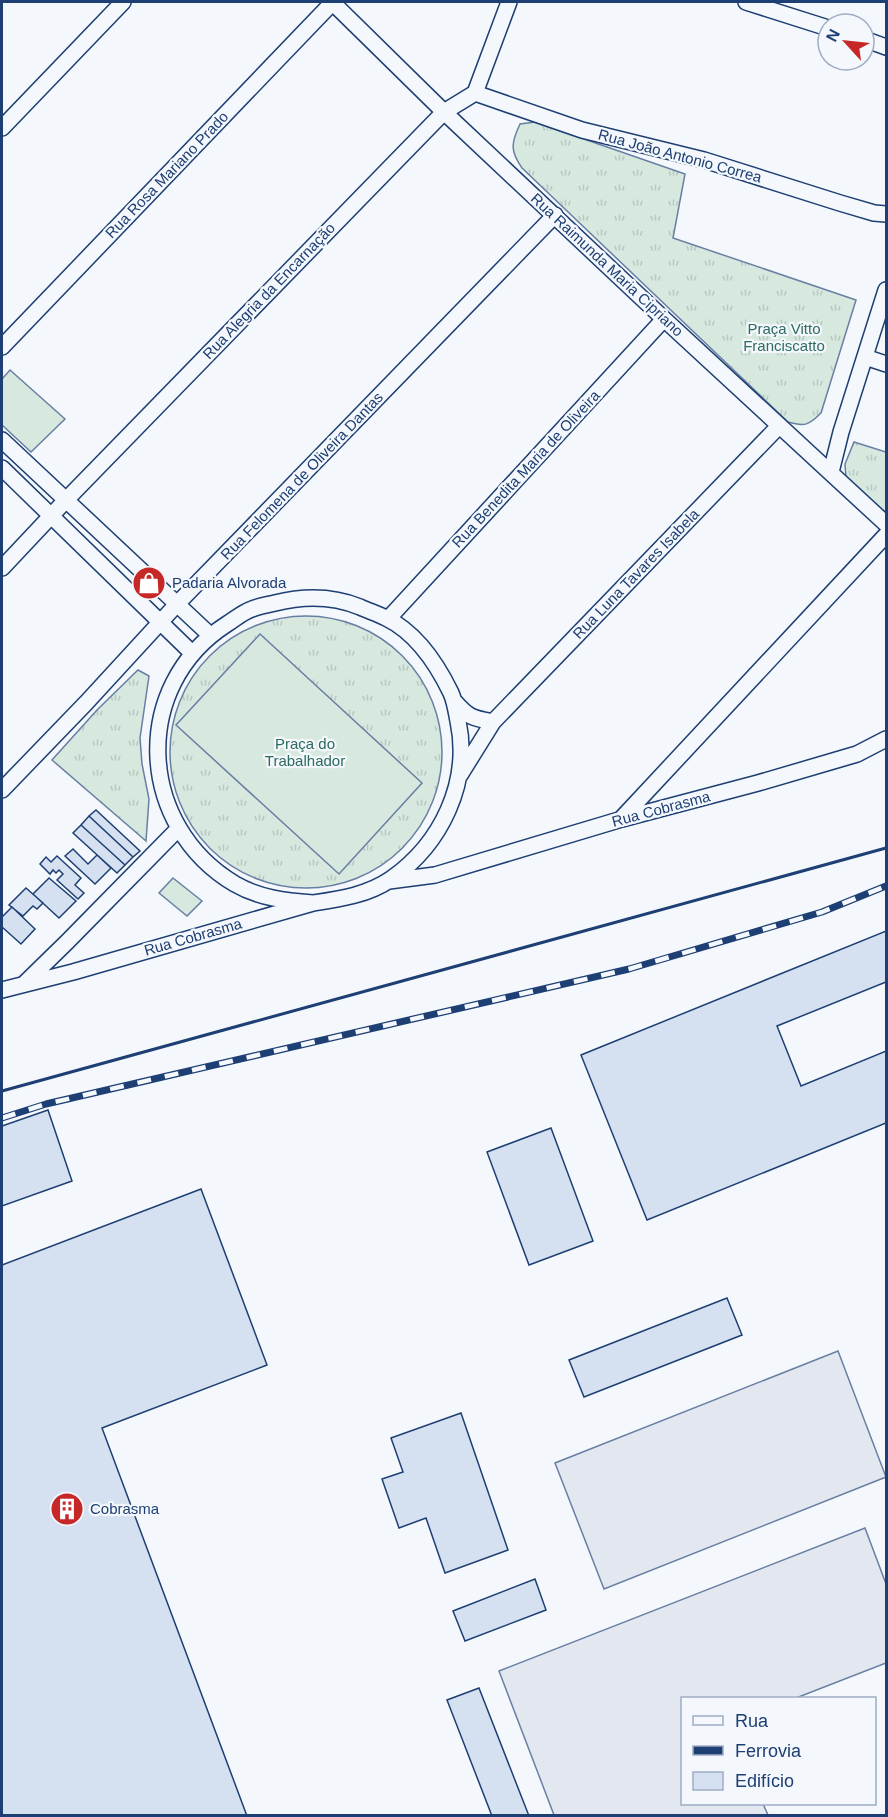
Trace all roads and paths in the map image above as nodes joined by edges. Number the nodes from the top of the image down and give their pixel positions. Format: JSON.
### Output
{"nodes":[{"id":1,"x":123,"y":2,"type":"edge"},
{"id":2,"x":332,"y":2,"type":"edge"},
{"id":3,"x":509,"y":2,"type":"edge"},
{"id":4,"x":746,"y":2,"type":"edge"},
{"id":5,"x":816,"y":24,"type":"edge"},
{"id":6,"x":475,"y":93,"type":"junction"},
{"id":7,"x":444,"y":112,"type":"junction"},
{"id":8,"x":2,"y":128,"type":"edge"},
{"id":9,"x":886,"y":214,"type":"edge"},
{"id":10,"x":555,"y":215,"type":"junction"},
{"id":11,"x":886,"y":290,"type":"edge"},
{"id":12,"x":664,"y":319,"type":"junction"},
{"id":13,"x":2,"y":347,"type":"edge"},
{"id":14,"x":865,"y":357,"type":"junction"},
{"id":15,"x":886,"y":364,"type":"edge"},
{"id":16,"x":779,"y":426,"type":"junction"},
{"id":17,"x":2,"y":440,"type":"edge"},
{"id":18,"x":2,"y":468,"type":"edge"},
{"id":19,"x":831,"y":472,"type":"junction"},
{"id":20,"x":66,"y":500,"type":"junction"},
{"id":21,"x":51,"y":516,"type":"junction"},
{"id":22,"x":886,"y":524,"type":"edge"},
{"id":23,"x":886,"y":535,"type":"edge"},
{"id":24,"x":2,"y":568,"type":"edge"},
{"id":25,"x":177,"y":604,"type":"junction"},
{"id":26,"x":388,"y":619,"type":"junction"},
{"id":27,"x":161,"y":622,"type":"junction"},
{"id":28,"x":210,"y":635,"type":"junction"},
{"id":29,"x":192,"y":653,"type":"junction"},
{"id":30,"x":454,"y":701,"type":"junction"},
{"id":31,"x":493,"y":722,"type":"junction"},
{"id":32,"x":886,"y":739,"type":"edge"},
{"id":33,"x":460,"y":775,"type":"junction"},
{"id":34,"x":2,"y":790,"type":"edge"},
{"id":35,"x":622,"y":819,"type":"junction"},
{"id":36,"x":178,"y":829,"type":"junction"},
{"id":37,"x":422,"y":854,"type":"junction"},
{"id":38,"x":435,"y":875,"type":"junction"},
{"id":39,"x":389,"y":881,"type":"junction"},
{"id":40,"x":313,"y":903,"type":"junction"},
{"id":41,"x":67,"y":942,"type":"junction"},
{"id":42,"x":73,"y":972,"type":"junction"},
{"id":43,"x":24,"y":984,"type":"junction"},
{"id":44,"x":2,"y":990,"type":"edge"}],
"edges":[{"from":1,"to":8,"type":"street"},
{"from":2,"to":7,"type":"street","name":"Rua Raimunda Maria Cipriano"},
{"from":2,"to":13,"type":"street","name":"Rua Rosa Mariano Prado"},
{"from":3,"to":6,"type":"street"},
{"from":4,"to":5,"type":"street"},
{"from":6,"to":7,"type":"street","name":"Rua Alegria da Encarnação"},
{"from":6,"to":9,"type":"street","name":"Rua João Antonio Correa"},
{"from":7,"to":10,"type":"street","name":"Rua Raimunda Maria Cipriano"},
{"from":7,"to":20,"type":"street","name":"Rua Alegria da Encarnação"},
{"from":10,"to":12,"type":"street","name":"Rua Raimunda Maria Cipriano"},
{"from":10,"to":25,"type":"street","name":"Rua Felomena de Oliveira Dantas"},
{"from":11,"to":14,"type":"street"},
{"from":12,"to":16,"type":"street","name":"Rua Raimunda Maria Cipriano"},
{"from":12,"to":26,"type":"street","name":"Rua Benedita Maria de Oliveira"},
{"from":14,"to":15,"type":"street"},
{"from":14,"to":19,"type":"street"},
{"from":16,"to":19,"type":"street","name":"Rua Raimunda Maria Cipriano"},
{"from":16,"to":31,"type":"street","name":"Rua Luna Tavares Isabela"},
{"from":17,"to":20,"type":"street"},
{"from":18,"to":21,"type":"street"},
{"from":19,"to":22,"type":"street","name":"Rua Raimunda Maria Cipriano"},
{"from":20,"to":21,"type":"street","name":"Rua Alegria da Encarnação"},
{"from":20,"to":25,"type":"street"},
{"from":21,"to":24,"type":"street","name":"Rua Alegria da Encarnação"},
{"from":21,"to":27,"type":"street"},
{"from":23,"to":35,"type":"street"},
{"from":25,"to":27,"type":"street","name":"Rua Felomena de Oliveira Dantas"},
{"from":25,"to":28,"type":"street"},
{"from":26,"to":28,"type":"street"},
{"from":26,"to":30,"type":"street"},
{"from":27,"to":29,"type":"street"},
{"from":27,"to":34,"type":"street","name":"Rua Felomena de Oliveira Dantas"},
{"from":28,"to":29,"type":"street"},
{"from":29,"to":36,"type":"street"},
{"from":30,"to":31,"type":"street"},
{"from":30,"to":33,"type":"street"},
{"from":31,"to":33,"type":"street","name":"Rua Luna Tavares Isabela"},
{"from":32,"to":35,"type":"street","name":"Rua Cobrasma"},
{"from":33,"to":37,"type":"street"},
{"from":35,"to":38,"type":"street","name":"Rua Cobrasma"},
{"from":36,"to":40,"type":"street"},
{"from":36,"to":41,"type":"street","name":"Rua Cobrasma"},
{"from":37,"to":38,"type":"street"},
{"from":37,"to":39,"type":"street"},
{"from":38,"to":39,"type":"street","name":"Rua Cobrasma"},
{"from":39,"to":40,"type":"street"},
{"from":40,"to":42,"type":"street","name":"Rua Cobrasma"},
{"from":41,"to":42,"type":"street"},
{"from":41,"to":43,"type":"street","name":"Rua Cobrasma"},
{"from":42,"to":43,"type":"street","name":"Rua Cobrasma"},
{"from":43,"to":44,"type":"street","name":"Rua Cobrasma"}]}
